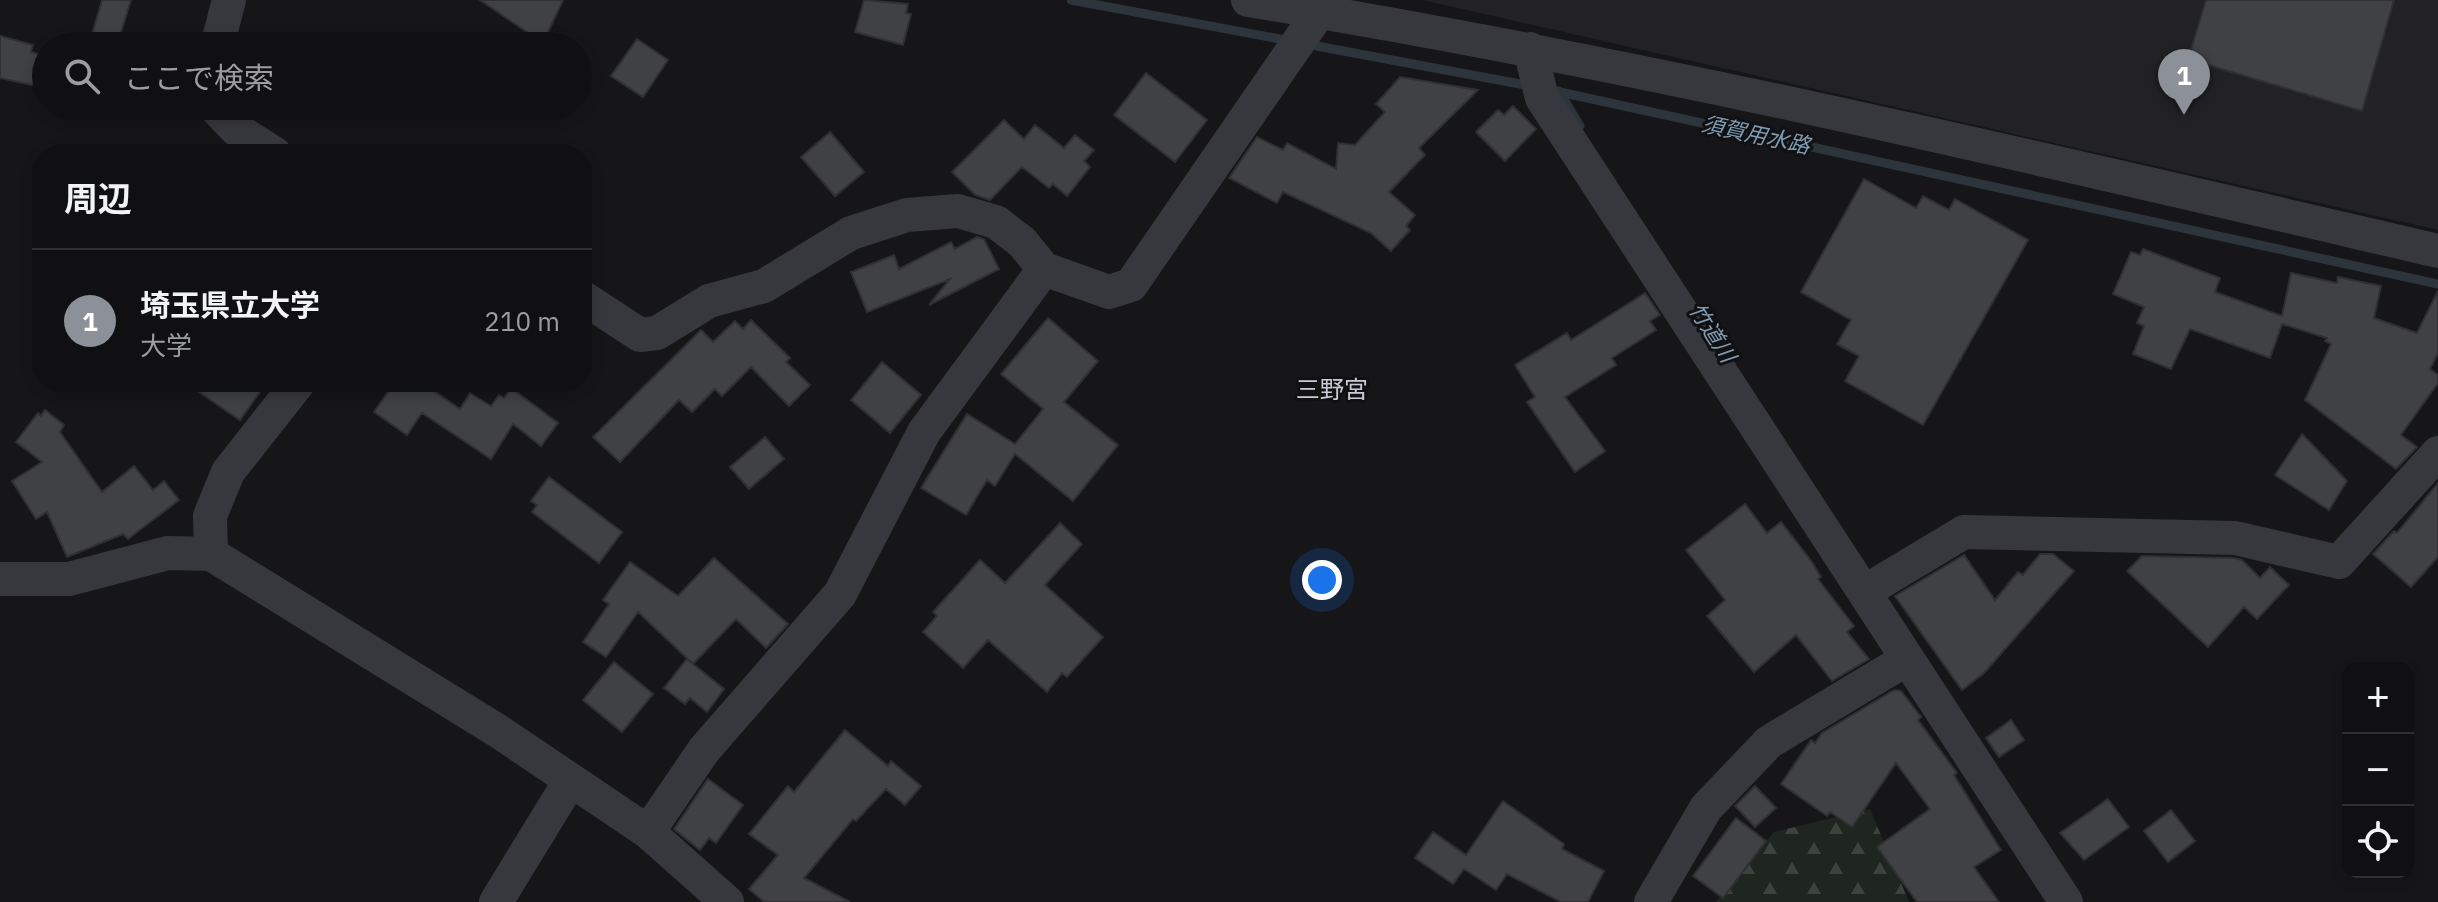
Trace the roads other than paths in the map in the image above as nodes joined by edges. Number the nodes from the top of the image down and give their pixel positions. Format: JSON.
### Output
{"nodes":[{"id":1,"x":229,"y":0,"type":"edge"},
{"id":2,"x":1248,"y":0,"type":"edge"},
{"id":3,"x":1319,"y":12,"type":"junction"},
{"id":4,"x":221,"y":32,"type":"edge"},
{"id":5,"x":1530,"y":49,"type":"junction"},
{"id":6,"x":227,"y":120,"type":"edge"},
{"id":7,"x":259,"y":144,"type":"edge"},
{"id":8,"x":2438,"y":251,"type":"edge"},
{"id":9,"x":1044,"y":269,"type":"junction"},
{"id":10,"x":592,"y":304,"type":"edge"},
{"id":11,"x":291,"y":392,"type":"edge"},
{"id":12,"x":2438,"y":453,"type":"edge"},
{"id":13,"x":211,"y":554,"type":"junction"},
{"id":14,"x":0,"y":579,"type":"edge"},
{"id":15,"x":1864,"y":592,"type":"junction"},
{"id":16,"x":1907,"y":659,"type":"junction"},
{"id":17,"x":570,"y":781,"type":"junction"},
{"id":18,"x":648,"y":832,"type":"junction"},
{"id":19,"x":496,"y":902,"type":"edge"},
{"id":20,"x":727,"y":902,"type":"edge"},
{"id":21,"x":1651,"y":902,"type":"edge"},
{"id":22,"x":2066,"y":902,"type":"edge"}],
"edges":[{"from":1,"to":4,"type":"street"},
{"from":2,"to":3,"type":"street"},
{"from":3,"to":5,"type":"street"},
{"from":3,"to":9,"type":"street"},
{"from":5,"to":8,"type":"street"},
{"from":5,"to":15,"type":"street"},
{"from":6,"to":7,"type":"street"},
{"from":9,"to":10,"type":"street"},
{"from":9,"to":18,"type":"street"},
{"from":11,"to":13,"type":"street"},
{"from":12,"to":15,"type":"street"},
{"from":13,"to":14,"type":"street"},
{"from":13,"to":17,"type":"street"},
{"from":15,"to":16,"type":"street"},
{"from":16,"to":21,"type":"street"},
{"from":16,"to":22,"type":"street"},
{"from":17,"to":18,"type":"street"},
{"from":17,"to":19,"type":"street"},
{"from":18,"to":20,"type":"street"}]}
